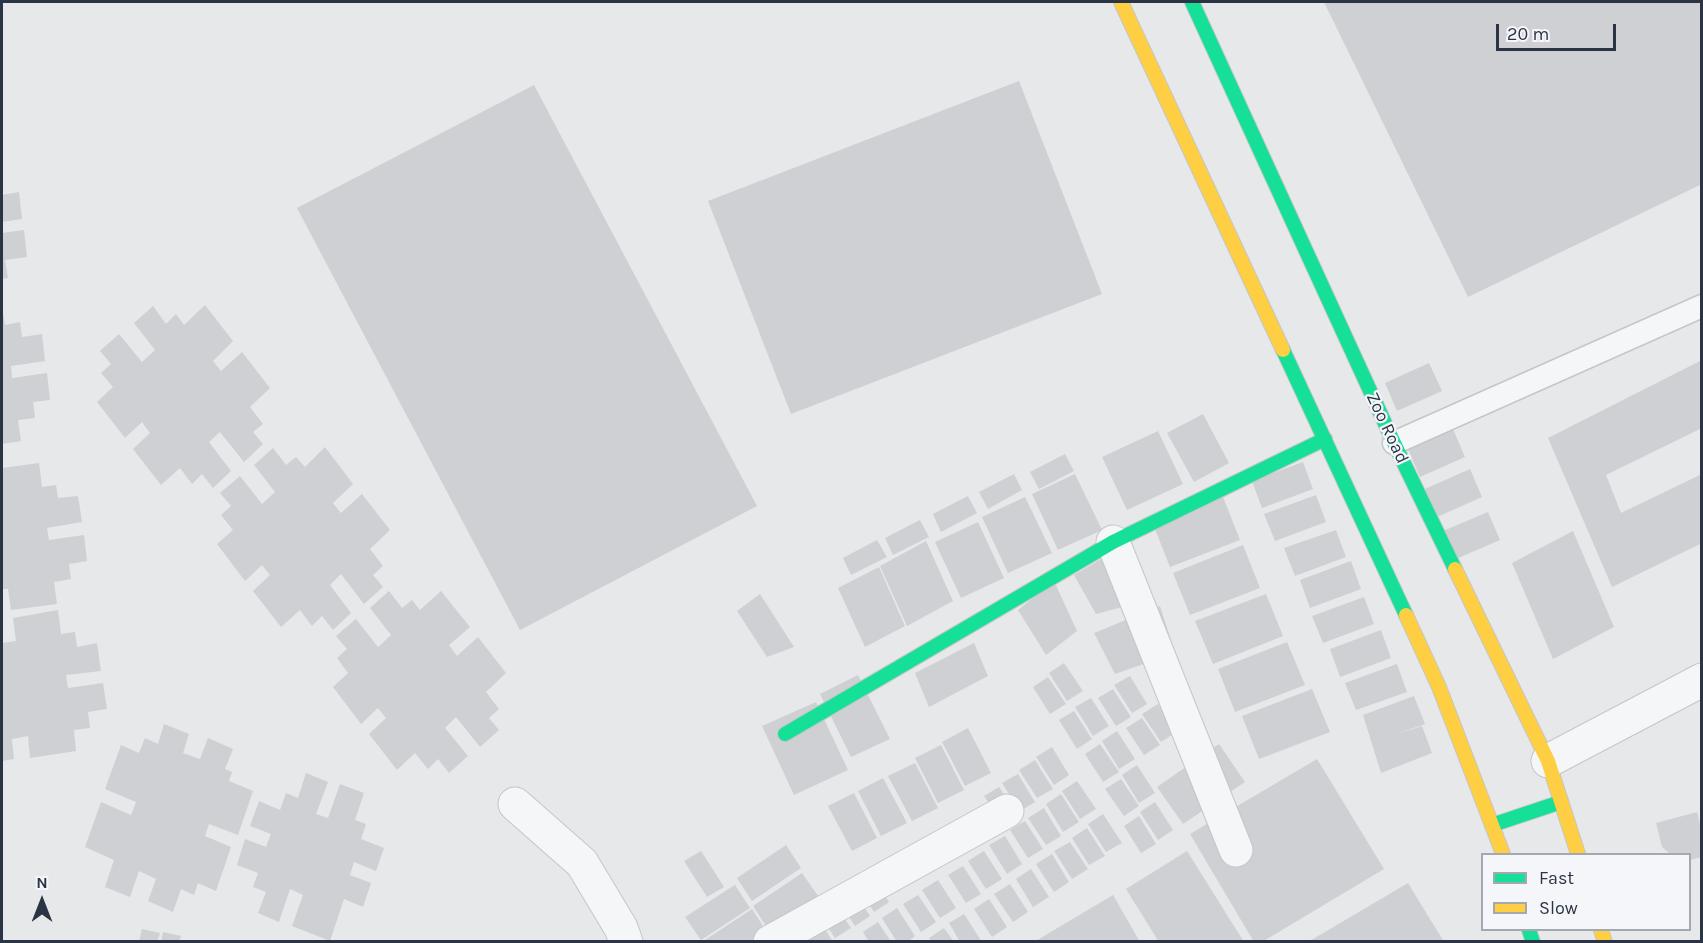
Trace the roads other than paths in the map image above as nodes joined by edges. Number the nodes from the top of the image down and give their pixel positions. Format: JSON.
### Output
{"nodes":[{"id":1,"x":1121,"y":2,"type":"edge"},
{"id":2,"x":1192,"y":2,"type":"edge"},
{"id":3,"x":1701,"y":306,"type":"edge"},
{"id":4,"x":1325,"y":439,"type":"junction"},
{"id":5,"x":1394,"y":443,"type":"junction"},
{"id":6,"x":1113,"y":542,"type":"junction"},
{"id":7,"x":1701,"y":680,"type":"edge"},
{"id":8,"x":785,"y":734,"type":"dead end"},
{"id":9,"x":1548,"y":761,"type":"junction"},
{"id":10,"x":1561,"y":802,"type":"junction"},
{"id":11,"x":515,"y":804,"type":"dead end"},
{"id":12,"x":1007,"y":811,"type":"dead end"},
{"id":13,"x":1492,"y":825,"type":"junction"},
{"id":14,"x":1236,"y":850,"type":"dead end"},
{"id":15,"x":1502,"y":853,"type":"edge"},
{"id":16,"x":1577,"y":853,"type":"edge"},
{"id":17,"x":626,"y":942,"type":"edge"},
{"id":18,"x":770,"y":942,"type":"edge"}],
"edges":[{"from":1,"to":4,"type":"main road"},
{"from":2,"to":5,"type":"main road","name":"Zoo Road"},
{"from":3,"to":5,"type":"lane"},
{"from":4,"to":6,"type":"main road"},
{"from":4,"to":13,"type":"main road"},
{"from":5,"to":9,"type":"main road","name":"Zoo Road"},
{"from":6,"to":8,"type":"main road"},
{"from":6,"to":14,"type":"street"},
{"from":7,"to":9,"type":"street"},
{"from":9,"to":10,"type":"main road","name":"Zoo Road"},
{"from":10,"to":13,"type":"main road"},
{"from":10,"to":16,"type":"main road","name":"Zoo Road"},
{"from":11,"to":17,"type":"street"},
{"from":12,"to":18,"type":"street"},
{"from":13,"to":15,"type":"main road"}]}
